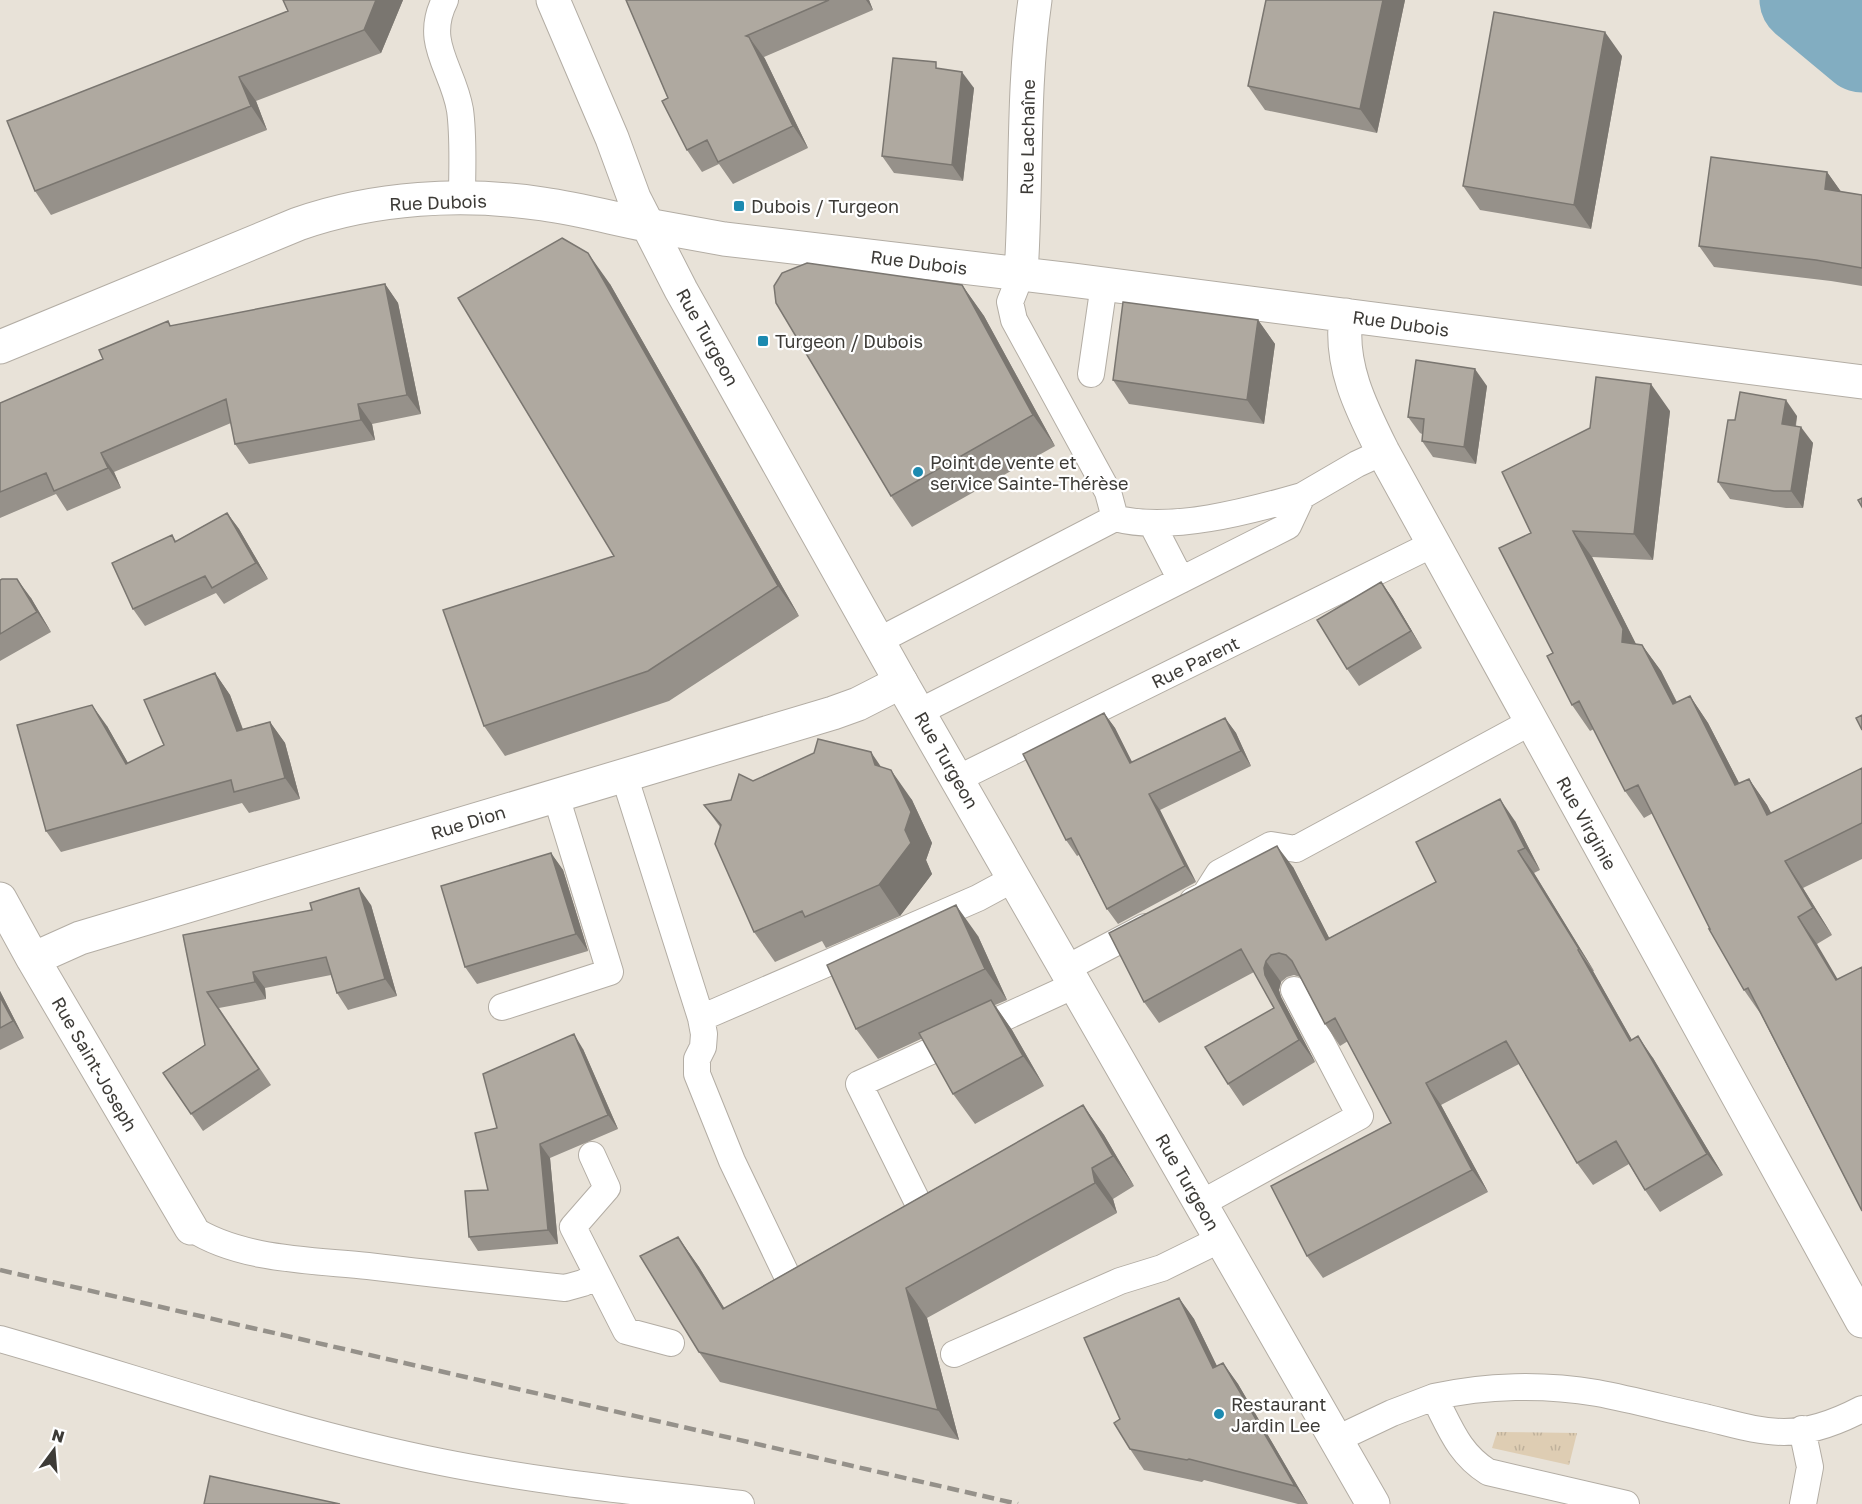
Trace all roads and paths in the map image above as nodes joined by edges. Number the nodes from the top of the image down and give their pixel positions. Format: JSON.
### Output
{"nodes":[{"id":1,"x":445,"y":0,"type":"edge"},
{"id":2,"x":553,"y":0,"type":"edge"},
{"id":3,"x":1035,"y":0,"type":"edge"},
{"id":4,"x":462,"y":199,"type":"junction"},
{"id":5,"x":647,"y":225,"type":"junction"},
{"id":6,"x":1021,"y":274,"type":"junction"},
{"id":7,"x":1104,"y":284,"type":"junction"},
{"id":8,"x":1346,"y":315,"type":"junction"},
{"id":9,"x":0,"y":347,"type":"edge"},
{"id":10,"x":1091,"y":374,"type":"dead end"},
{"id":11,"x":1862,"y":382,"type":"edge"},
{"id":12,"x":1383,"y":452,"type":"junction"},
{"id":13,"x":1302,"y":496,"type":"junction"},
{"id":14,"x":1115,"y":518,"type":"junction"},
{"id":15,"x":1152,"y":524,"type":"junction"},
{"id":16,"x":1433,"y":544,"type":"junction"},
{"id":17,"x":1181,"y":580,"type":"junction"},
{"id":18,"x":878,"y":641,"type":"junction"},
{"id":19,"x":901,"y":682,"type":"junction"},
{"id":20,"x":919,"y":712,"type":"junction"},
{"id":21,"x":1531,"y":722,"type":"junction"},
{"id":22,"x":624,"y":775,"type":"junction"},
{"id":23,"x":957,"y":779,"type":"junction"},
{"id":24,"x":556,"y":796,"type":"junction"},
{"id":25,"x":1015,"y":878,"type":"junction"},
{"id":26,"x":0,"y":899,"type":"edge"},
{"id":27,"x":33,"y":959,"type":"junction"},
{"id":28,"x":1070,"y":977,"type":"junction"},
{"id":29,"x":1294,"y":990,"type":"edge"},
{"id":30,"x":502,"y":1007,"type":"dead end"},
{"id":31,"x":701,"y":1018,"type":"junction"},
{"id":32,"x":592,"y":1155,"type":"dead end"},
{"id":33,"x":1200,"y":1204,"type":"junction"},
{"id":34,"x":919,"y":1205,"type":"edge"},
{"id":35,"x":191,"y":1228,"type":"joint"},
{"id":36,"x":1221,"y":1239,"type":"junction"},
{"id":37,"x":597,"y":1276,"type":"junction"},
{"id":38,"x":790,"y":1282,"type":"edge"},
{"id":39,"x":1862,"y":1321,"type":"edge"},
{"id":40,"x":0,"y":1339,"type":"edge"},
{"id":41,"x":671,"y":1343,"type":"edge"},
{"id":42,"x":954,"y":1354,"type":"dead end"},
{"id":43,"x":1434,"y":1397,"type":"junction"},
{"id":44,"x":1862,"y":1409,"type":"edge"},
{"id":45,"x":1802,"y":1429,"type":"junction"},
{"id":46,"x":1337,"y":1439,"type":"junction"},
{"id":47,"x":741,"y":1504,"type":"edge"},
{"id":48,"x":1373,"y":1504,"type":"edge"},
{"id":49,"x":1626,"y":1504,"type":"edge"},
{"id":50,"x":1803,"y":1504,"type":"edge"}],
"edges":[{"from":1,"to":4,"type":"lane"},
{"from":2,"to":5,"type":"street","name":"Rue Turgeon"},
{"from":3,"to":6,"type":"street","name":"Rue Lachaîne"},
{"from":4,"to":5,"type":"street","name":"Rue Dubois"},
{"from":4,"to":9,"type":"street","name":"Rue Dubois"},
{"from":5,"to":6,"type":"street","name":"Rue Dubois"},
{"from":5,"to":18,"type":"street","name":"Rue Turgeon"},
{"from":6,"to":7,"type":"street","name":"Rue Dubois"},
{"from":6,"to":14,"type":"lane"},
{"from":7,"to":8,"type":"street","name":"Rue Dubois"},
{"from":7,"to":10,"type":"lane"},
{"from":8,"to":11,"type":"street","name":"Rue Dubois"},
{"from":8,"to":12,"type":"street","name":"Rue Virginie"},
{"from":12,"to":13,"type":"lane"},
{"from":12,"to":16,"type":"street","name":"Rue Virginie"},
{"from":13,"to":15,"type":"lane"},
{"from":13,"to":17,"type":"lane"},
{"from":14,"to":15,"type":"lane"},
{"from":14,"to":18,"type":"lane"},
{"from":15,"to":17,"type":"lane"},
{"from":16,"to":21,"type":"street","name":"Rue Virginie"},
{"from":16,"to":23,"type":"lane","name":"Rue Parent"},
{"from":17,"to":20,"type":"lane"},
{"from":18,"to":19,"type":"street","name":"Rue Turgeon"},
{"from":19,"to":20,"type":"street","name":"Rue Turgeon"},
{"from":19,"to":22,"type":"street","name":"Rue Dion"},
{"from":20,"to":23,"type":"street","name":"Rue Turgeon"},
{"from":21,"to":28,"type":"lane"},
{"from":21,"to":39,"type":"street","name":"Rue Virginie"},
{"from":22,"to":24,"type":"street","name":"Rue Dion"},
{"from":22,"to":31,"type":"lane"},
{"from":23,"to":25,"type":"street","name":"Rue Turgeon"},
{"from":24,"to":27,"type":"street","name":"Rue Dion"},
{"from":24,"to":30,"type":"lane"},
{"from":25,"to":28,"type":"street","name":"Rue Turgeon"},
{"from":25,"to":31,"type":"lane"},
{"from":26,"to":27,"type":"street","name":"Rue Saint-Joseph"},
{"from":27,"to":35,"type":"street","name":"Rue Saint-Joseph"},
{"from":28,"to":33,"type":"street","name":"Rue Turgeon"},
{"from":28,"to":34,"type":"lane"},
{"from":29,"to":33,"type":"lane"},
{"from":31,"to":38,"type":"lane"},
{"from":32,"to":37,"type":"lane"},
{"from":33,"to":36,"type":"street","name":"Rue Turgeon"},
{"from":35,"to":37,"type":"lane"},
{"from":36,"to":42,"type":"lane"},
{"from":36,"to":46,"type":"street","name":"Rue Turgeon"},
{"from":37,"to":41,"type":"lane"},
{"from":40,"to":47,"type":"lane"},
{"from":43,"to":45,"type":"lane"},
{"from":43,"to":46,"type":"lane"},
{"from":43,"to":49,"type":"lane"},
{"from":44,"to":45,"type":"lane"},
{"from":45,"to":50,"type":"lane"},
{"from":46,"to":48,"type":"street","name":"Rue Turgeon"}]}
